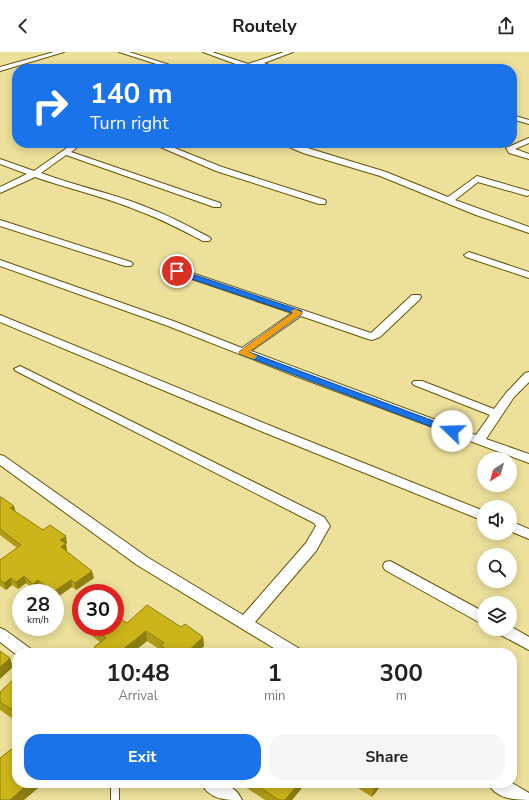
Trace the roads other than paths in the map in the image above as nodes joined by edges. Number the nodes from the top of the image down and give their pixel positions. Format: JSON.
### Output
{"nodes":[{"id":1,"x":61,"y":52,"type":"edge"},
{"id":2,"x":122,"y":52,"type":"edge"},
{"id":3,"x":206,"y":52,"type":"edge"},
{"id":4,"x":290,"y":52,"type":"edge"},
{"id":5,"x":258,"y":63,"type":"junction"},
{"id":6,"x":18,"y":64,"type":"edge"},
{"id":7,"x":162,"y":64,"type":"edge"},
{"id":8,"x":241,"y":64,"type":"edge"},
{"id":9,"x":254,"y":64,"type":"edge"},
{"id":10,"x":261,"y":64,"type":"edge"},
{"id":11,"x":12,"y":66,"type":"edge"},
{"id":12,"x":0,"y":69,"type":"edge"},
{"id":13,"x":517,"y":118,"type":"edge"},
{"id":14,"x":529,"y":122,"type":"edge"},
{"id":15,"x":529,"y":140,"type":"edge"},
{"id":16,"x":517,"y":145,"type":"edge"},
{"id":17,"x":73,"y":148,"type":"edge"},
{"id":18,"x":168,"y":148,"type":"edge"},
{"id":19,"x":298,"y":148,"type":"edge"},
{"id":20,"x":510,"y":148,"type":"edge"},
{"id":21,"x":67,"y":153,"type":"junction"},
{"id":22,"x":529,"y":157,"type":"edge"},
{"id":23,"x":0,"y":161,"type":"edge"},
{"id":24,"x":34,"y":174,"type":"junction"},
{"id":25,"x":0,"y":190,"type":"edge"},
{"id":26,"x":527,"y":193,"type":"dead end"},
{"id":27,"x":449,"y":201,"type":"junction"},
{"id":28,"x":322,"y":202,"type":"dead end"},
{"id":29,"x":217,"y":205,"type":"dead end"},
{"id":30,"x":0,"y":223,"type":"edge"},
{"id":31,"x":529,"y":230,"type":"edge"},
{"id":32,"x":206,"y":239,"type":"dead end"},
{"id":33,"x":470,"y":254,"type":"dead end"},
{"id":34,"x":0,"y":264,"type":"edge"},
{"id":35,"x":128,"y":264,"type":"dead end"},
{"id":36,"x":177,"y":271,"type":"dead end"},
{"id":37,"x":529,"y":275,"type":"edge"},
{"id":38,"x":416,"y":297,"type":"dead end"},
{"id":39,"x":299,"y":313,"type":"junction"},
{"id":40,"x":0,"y":318,"type":"edge"},
{"id":41,"x":243,"y":352,"type":"junction"},
{"id":42,"x":20,"y":370,"type":"dead end"},
{"id":43,"x":527,"y":379,"type":"edge"},
{"id":44,"x":418,"y":384,"type":"dead end"},
{"id":45,"x":497,"y":414,"type":"junction"},
{"id":46,"x":478,"y":441,"type":"junction"},
{"id":47,"x":0,"y":459,"type":"edge"},
{"id":48,"x":529,"y":459,"type":"edge"},
{"id":49,"x":477,"y":513,"type":"edge"},
{"id":50,"x":517,"y":529,"type":"edge"},
{"id":51,"x":529,"y":534,"type":"edge"},
{"id":52,"x":390,"y":566,"type":"dead end"},
{"id":53,"x":477,"y":615,"type":"edge"},
{"id":54,"x":246,"y":622,"type":"junction"},
{"id":55,"x":0,"y":634,"type":"edge"},
{"id":56,"x":515,"y":636,"type":"edge"},
{"id":57,"x":529,"y":644,"type":"edge"},
{"id":58,"x":19,"y":648,"type":"edge"},
{"id":59,"x":287,"y":648,"type":"edge"},
{"id":60,"x":115,"y":788,"type":"edge"},
{"id":61,"x":217,"y":788,"type":"edge"},
{"id":62,"x":505,"y":788,"type":"edge"},
{"id":63,"x":115,"y":800,"type":"edge"},
{"id":64,"x":233,"y":800,"type":"edge"},
{"id":65,"x":525,"y":800,"type":"edge"}],
"edges":[{"from":1,"to":6,"type":"street"},
{"from":2,"to":7,"type":"street"},
{"from":3,"to":8,"type":"street"},
{"from":4,"to":5,"type":"street"},
{"from":5,"to":9,"type":"street"},
{"from":5,"to":10,"type":"street"},
{"from":11,"to":12,"type":"street"},
{"from":13,"to":14,"type":"street"},
{"from":15,"to":16,"type":"street"},
{"from":17,"to":21,"type":"street"},
{"from":18,"to":28,"type":"street"},
{"from":19,"to":27,"type":"street"},
{"from":20,"to":22,"type":"street"},
{"from":21,"to":24,"type":"street"},
{"from":21,"to":29,"type":"street"},
{"from":23,"to":24,"type":"street"},
{"from":24,"to":25,"type":"street"},
{"from":24,"to":32,"type":"street"},
{"from":26,"to":27,"type":"street"},
{"from":27,"to":31,"type":"street"},
{"from":30,"to":35,"type":"street"},
{"from":33,"to":37,"type":"street"},
{"from":34,"to":41,"type":"street"},
{"from":36,"to":39,"type":"street"},
{"from":38,"to":39,"type":"street"},
{"from":39,"to":41,"type":"street"},
{"from":40,"to":49,"type":"street"},
{"from":41,"to":46,"type":"street"},
{"from":42,"to":54,"type":"street"},
{"from":43,"to":45,"type":"street"},
{"from":44,"to":45,"type":"street"},
{"from":45,"to":46,"type":"street"},
{"from":46,"to":48,"type":"street"},
{"from":47,"to":54,"type":"street"},
{"from":50,"to":51,"type":"street"},
{"from":52,"to":53,"type":"street"},
{"from":54,"to":59,"type":"street"},
{"from":55,"to":58,"type":"street"},
{"from":56,"to":57,"type":"street"},
{"from":60,"to":63,"type":"lane"},
{"from":61,"to":64,"type":"street"},
{"from":62,"to":65,"type":"street"}]}
